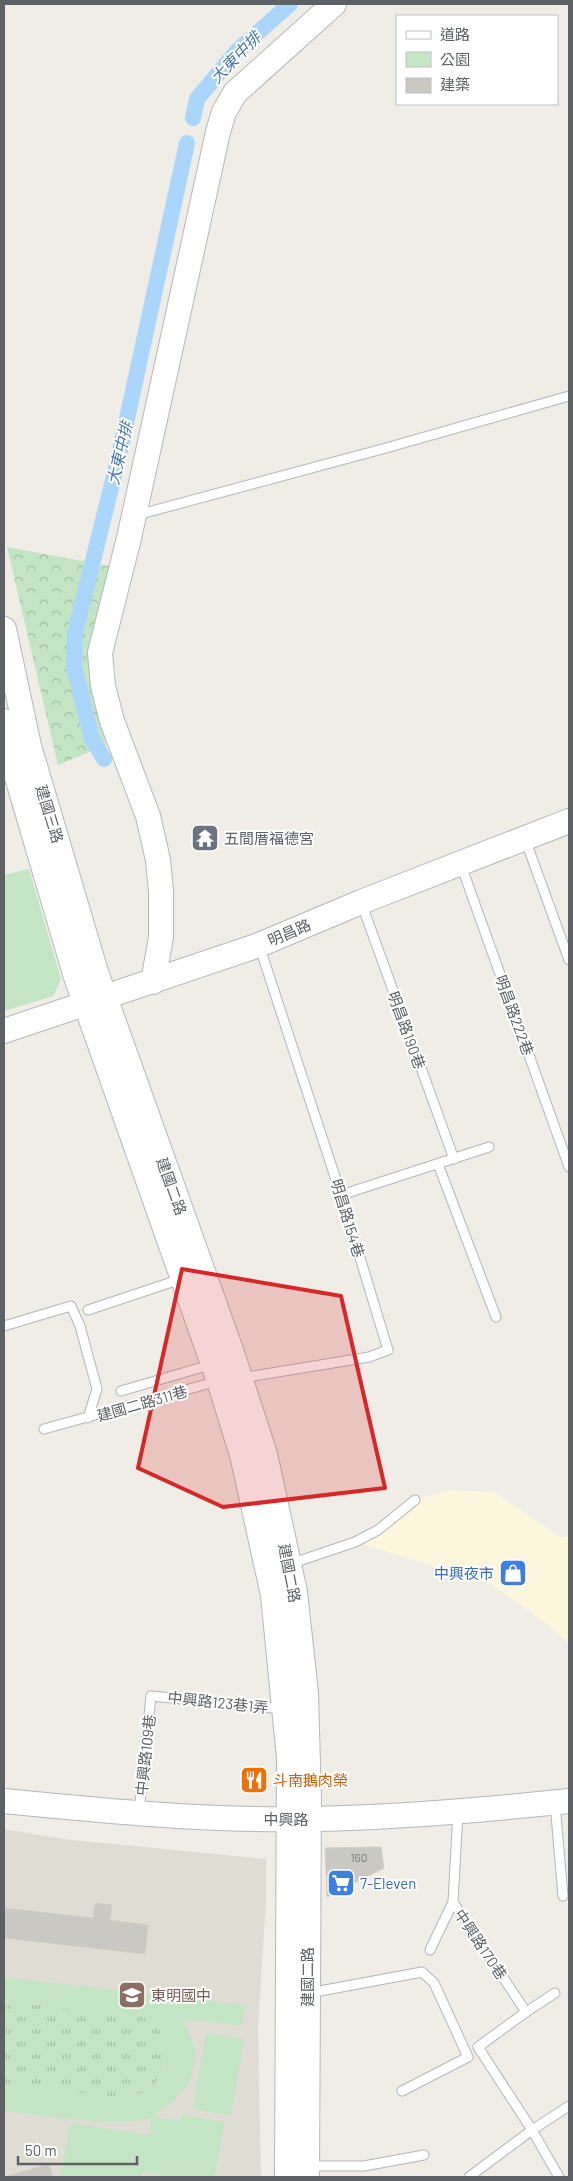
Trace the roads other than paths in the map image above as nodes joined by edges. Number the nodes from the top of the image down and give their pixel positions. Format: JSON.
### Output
{"nodes":[{"id":1,"x":334,"y":4,"type":"edge"},
{"id":2,"x":569,"y":396,"type":"edge"},
{"id":3,"x":134,"y":516,"type":"junction"},
{"id":4,"x":4,"y":629,"type":"edge"},
{"id":5,"x":4,"y":721,"type":"edge"},
{"id":6,"x":569,"y":821,"type":"edge"},
{"id":7,"x":524,"y":837,"type":"junction"},
{"id":8,"x":460,"y":863,"type":"junction"},
{"id":9,"x":361,"y":902,"type":"junction"},
{"id":10,"x":567,"y":944,"type":"edge"},
{"id":11,"x":259,"y":945,"type":"junction"},
{"id":12,"x":569,"y":960,"type":"edge"},
{"id":13,"x":153,"y":982,"type":"junction"},
{"id":14,"x":95,"y":1000,"type":"junction"},
{"id":15,"x":4,"y":1030,"type":"edge"},
{"id":16,"x":489,"y":1147,"type":"dead end"},
{"id":17,"x":454,"y":1159,"type":"junction"},
{"id":18,"x":438,"y":1164,"type":"junction"},
{"id":19,"x":569,"y":1167,"type":"edge"},
{"id":20,"x":341,"y":1194,"type":"junction"},
{"id":21,"x":181,"y":1278,"type":"junction"},
{"id":22,"x":88,"y":1310,"type":"dead end"},
{"id":23,"x":496,"y":1317,"type":"dead end"},
{"id":24,"x":4,"y":1326,"type":"edge"},
{"id":25,"x":226,"y":1377,"type":"junction"},
{"id":26,"x":121,"y":1391,"type":"dead end"},
{"id":27,"x":88,"y":1418,"type":"junction"},
{"id":28,"x":44,"y":1429,"type":"dead end"},
{"id":29,"x":415,"y":1500,"type":"dead end"},
{"id":30,"x":289,"y":1564,"type":"junction"},
{"id":31,"x":151,"y":1696,"type":"joint"},
{"id":32,"x":286,"y":1709,"type":"junction"},
{"id":33,"x":4,"y":1802,"type":"edge"},
{"id":34,"x":562,"y":1802,"type":"edge"},
{"id":35,"x":458,"y":1812,"type":"junction"},
{"id":36,"x":138,"y":1814,"type":"junction"},
{"id":37,"x":299,"y":1819,"type":"junction"},
{"id":38,"x":563,"y":1896,"type":"dead end"},
{"id":39,"x":453,"y":1902,"type":"junction"},
{"id":40,"x":430,"y":1950,"type":"dead end"},
{"id":41,"x":307,"y":1993,"type":"junction"},
{"id":42,"x":556,"y":1993,"type":"dead end"},
{"id":43,"x":526,"y":2012,"type":"junction"},
{"id":44,"x":402,"y":2091,"type":"dead end"},
{"id":45,"x":569,"y":2106,"type":"edge"},
{"id":46,"x":532,"y":2130,"type":"junction"},
{"id":47,"x":424,"y":2155,"type":"dead end"},
{"id":48,"x":307,"y":2172,"type":"edge"},
{"id":49,"x":287,"y":2177,"type":"edge"},
{"id":50,"x":469,"y":2177,"type":"edge"},
{"id":51,"x":559,"y":2177,"type":"edge"}],
"edges":[{"from":1,"to":3,"type":"street"},
{"from":2,"to":3,"type":"lane"},
{"from":3,"to":13,"type":"street"},
{"from":4,"to":14,"type":"street","name":"建國三路"},
{"from":5,"to":14,"type":"street","name":"建國三路"},
{"from":6,"to":7,"type":"street","name":"明昌路"},
{"from":7,"to":8,"type":"street","name":"明昌路"},
{"from":7,"to":10,"type":"lane"},
{"from":8,"to":9,"type":"street","name":"明昌路"},
{"from":8,"to":19,"type":"lane","name":"明昌路222巷"},
{"from":9,"to":11,"type":"street","name":"明昌路"},
{"from":9,"to":17,"type":"lane","name":"明昌路190巷"},
{"from":10,"to":12,"type":"lane"},
{"from":11,"to":13,"type":"street","name":"明昌路"},
{"from":11,"to":20,"type":"lane","name":"明昌路154巷"},
{"from":13,"to":14,"type":"street","name":"明昌路"},
{"from":14,"to":15,"type":"street","name":"明昌路"},
{"from":14,"to":21,"type":"street","name":"建國二路"},
{"from":14,"to":25,"type":"street","name":"建國二路"},
{"from":16,"to":17,"type":"lane"},
{"from":17,"to":18,"type":"lane"},
{"from":18,"to":20,"type":"lane"},
{"from":18,"to":23,"type":"lane"},
{"from":20,"to":25,"type":"lane","name":"明昌路154巷"},
{"from":21,"to":22,"type":"lane"},
{"from":21,"to":25,"type":"street","name":"建國二路"},
{"from":24,"to":27,"type":"lane"},
{"from":25,"to":26,"type":"lane"},
{"from":25,"to":27,"type":"lane","name":"建國二路311巷"},
{"from":25,"to":30,"type":"street","name":"建國二路"},
{"from":25,"to":32,"type":"street","name":"建國二路"},
{"from":27,"to":28,"type":"lane","name":"建國二路311巷"},
{"from":29,"to":30,"type":"lane"},
{"from":30,"to":37,"type":"street","name":"建國二路"},
{"from":31,"to":32,"type":"lane","name":"中興路123巷1弄"},
{"from":31,"to":36,"type":"lane","name":"中興路109巷"},
{"from":32,"to":37,"type":"street","name":"建國二路"},
{"from":33,"to":36,"type":"street","name":"中興路"},
{"from":34,"to":35,"type":"street","name":"中興路"},
{"from":34,"to":38,"type":"lane"},
{"from":35,"to":37,"type":"street","name":"中興路"},
{"from":35,"to":39,"type":"lane","name":"中興路170巷"},
{"from":36,"to":37,"type":"street","name":"中興路"},
{"from":37,"to":41,"type":"street","name":"建國二路"},
{"from":37,"to":49,"type":"street","name":"建國二路"},
{"from":39,"to":40,"type":"lane"},
{"from":39,"to":43,"type":"lane","name":"中興路170巷"},
{"from":41,"to":44,"type":"lane"},
{"from":41,"to":48,"type":"street","name":"建國二路"},
{"from":42,"to":43,"type":"lane"},
{"from":43,"to":46,"type":"lane"},
{"from":45,"to":46,"type":"lane"},
{"from":46,"to":50,"type":"lane"},
{"from":46,"to":51,"type":"lane"},
{"from":47,"to":48,"type":"lane"}]}
